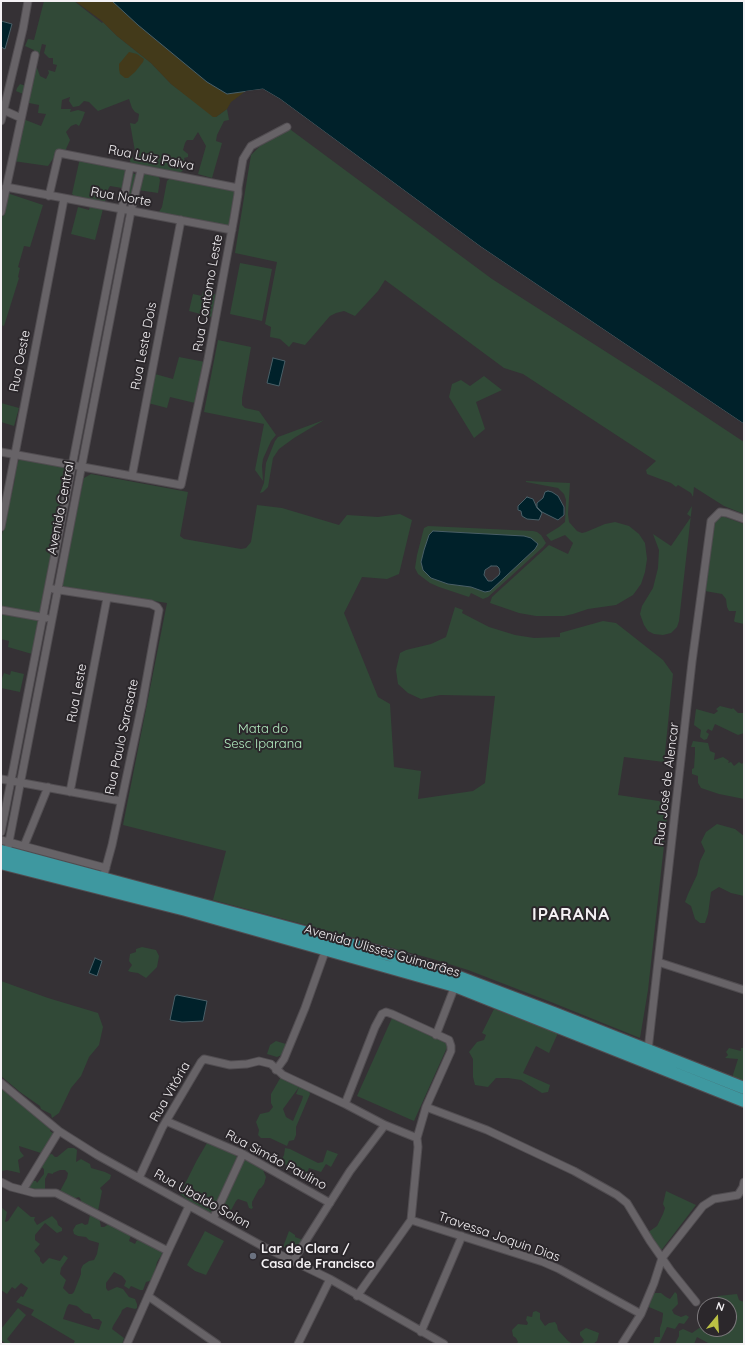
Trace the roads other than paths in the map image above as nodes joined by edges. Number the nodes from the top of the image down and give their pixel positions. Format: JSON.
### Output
{"nodes":[{"id":1,"x":28,"y":1,"type":"edge"},
{"id":2,"x":35,"y":55,"type":"dead end"},
{"id":3,"x":2,"y":109,"type":"edge"},
{"id":4,"x":21,"y":118,"type":"junction"},
{"id":5,"x":1,"y":121,"type":"edge"},
{"id":6,"x":287,"y":127,"type":"dead end"},
{"id":7,"x":130,"y":167,"type":"junction"},
{"id":8,"x":141,"y":170,"type":"junction"},
{"id":9,"x":6,"y":187,"type":"junction"},
{"id":10,"x":238,"y":188,"type":"junction"},
{"id":11,"x":49,"y":196,"type":"junction"},
{"id":12,"x":64,"y":199,"type":"junction"},
{"id":13,"x":122,"y":209,"type":"junction"},
{"id":14,"x":131,"y":211,"type":"junction"},
{"id":15,"x":1,"y":212,"type":"edge"},
{"id":16,"x":181,"y":220,"type":"junction"},
{"id":17,"x":232,"y":230,"type":"junction"},
{"id":18,"x":1,"y":452,"type":"edge"},
{"id":19,"x":14,"y":454,"type":"junction"},
{"id":20,"x":73,"y":465,"type":"junction"},
{"id":21,"x":82,"y":467,"type":"junction"},
{"id":22,"x":132,"y":476,"type":"junction"},
{"id":23,"x":744,"y":519,"type":"edge"},
{"id":24,"x":1,"y":527,"type":"edge"},
{"id":25,"x":48,"y":589,"type":"junction"},
{"id":26,"x":57,"y":590,"type":"junction"},
{"id":27,"x":107,"y":598,"type":"junction"},
{"id":28,"x":1,"y":610,"type":"edge"},
{"id":29,"x":42,"y":617,"type":"junction"},
{"id":30,"x":52,"y":619,"type":"junction"},
{"id":31,"x":19,"y":743,"type":"junction"},
{"id":32,"x":28,"y":745,"type":"junction"},
{"id":33,"x":1,"y":779,"type":"edge"},
{"id":34,"x":12,"y":781,"type":"junction"},
{"id":35,"x":21,"y":782,"type":"junction"},
{"id":36,"x":48,"y":787,"type":"junction"},
{"id":37,"x":70,"y":792,"type":"junction"},
{"id":38,"x":121,"y":801,"type":"junction"},
{"id":39,"x":1,"y":832,"type":"edge"},
{"id":40,"x":1,"y":840,"type":"edge"},
{"id":41,"x":24,"y":846,"type":"junction"},
{"id":42,"x":4,"y":852,"type":"edge"},
{"id":43,"x":44,"y":868,"type":"junction"},
{"id":44,"x":105,"y":873,"type":"junction"},
{"id":45,"x":326,"y":949,"type":"junction"},
{"id":46,"x":658,"y":962,"type":"junction"},
{"id":47,"x":456,"y":986,"type":"junction"},
{"id":48,"x":744,"y":990,"type":"edge"},
{"id":49,"x":436,"y":1034,"type":"junction"},
{"id":50,"x":648,"y":1050,"type":"junction"},
{"id":51,"x":276,"y":1070,"type":"junction"},
{"id":52,"x":704,"y":1072,"type":"junction"},
{"id":53,"x":1,"y":1084,"type":"edge"},
{"id":54,"x":699,"y":1084,"type":"junction"},
{"id":55,"x":744,"y":1088,"type":"edge"},
{"id":56,"x":744,"y":1101,"type":"edge"},
{"id":57,"x":345,"y":1104,"type":"junction"},
{"id":58,"x":426,"y":1107,"type":"junction"},
{"id":59,"x":166,"y":1121,"type":"junction"},
{"id":60,"x":385,"y":1125,"type":"junction"},
{"id":61,"x":59,"y":1131,"type":"junction"},
{"id":62,"x":417,"y":1138,"type":"junction"},
{"id":63,"x":243,"y":1154,"type":"junction"},
{"id":64,"x":138,"y":1178,"type":"junction"},
{"id":65,"x":1,"y":1182,"type":"edge"},
{"id":66,"x":744,"y":1182,"type":"edge"},
{"id":67,"x":24,"y":1190,"type":"junction"},
{"id":68,"x":330,"y":1203,"type":"junction"},
{"id":69,"x":189,"y":1206,"type":"junction"},
{"id":70,"x":213,"y":1219,"type":"junction"},
{"id":71,"x":411,"y":1220,"type":"junction"},
{"id":72,"x":462,"y":1236,"type":"junction"},
{"id":73,"x":168,"y":1251,"type":"junction"},
{"id":74,"x":662,"y":1258,"type":"junction"},
{"id":75,"x":294,"y":1261,"type":"junction"},
{"id":76,"x":330,"y":1280,"type":"junction"},
{"id":77,"x":148,"y":1296,"type":"junction"},
{"id":78,"x":358,"y":1296,"type":"junction"},
{"id":79,"x":696,"y":1302,"type":"dead end"},
{"id":80,"x":641,"y":1314,"type":"junction"},
{"id":81,"x":421,"y":1332,"type":"junction"},
{"id":82,"x":127,"y":1344,"type":"edge"},
{"id":83,"x":217,"y":1344,"type":"edge"},
{"id":84,"x":298,"y":1344,"type":"edge"},
{"id":85,"x":444,"y":1344,"type":"edge"},
{"id":86,"x":622,"y":1344,"type":"edge"}],
"edges":[{"from":1,"to":3,"type":"street"},
{"from":2,"to":4,"type":"street"},
{"from":3,"to":4,"type":"street"},
{"from":3,"to":5,"type":"street"},
{"from":4,"to":9,"type":"street"},
{"from":6,"to":10,"type":"street","name":"Rua Contomo Leste"},
{"from":7,"to":8,"type":"street","name":"Rua Luiz Paiva"},
{"from":7,"to":11,"type":"street","name":"Rua Luiz Paiva"},
{"from":7,"to":13,"type":"street","name":"Avenida Central"},
{"from":8,"to":10,"type":"street","name":"Rua Luiz Paiva"},
{"from":8,"to":14,"type":"street","name":"Avenida Central"},
{"from":9,"to":11,"type":"street","name":"Rua Norte"},
{"from":9,"to":15,"type":"street"},
{"from":10,"to":17,"type":"street","name":"Rua Contomo Leste"},
{"from":11,"to":12,"type":"street","name":"Rua Norte"},
{"from":12,"to":13,"type":"street","name":"Rua Norte"},
{"from":12,"to":19,"type":"street","name":"Rua Oeste"},
{"from":13,"to":14,"type":"street","name":"Rua Norte"},
{"from":13,"to":20,"type":"street","name":"Avenida Central"},
{"from":14,"to":16,"type":"street","name":"Rua Norte"},
{"from":14,"to":21,"type":"street","name":"Avenida Central"},
{"from":16,"to":17,"type":"street","name":"Rua Norte"},
{"from":16,"to":22,"type":"street","name":"Rua Leste Dois"},
{"from":17,"to":22,"type":"street","name":"Rua Contomo Leste"},
{"from":18,"to":19,"type":"street"},
{"from":19,"to":20,"type":"street"},
{"from":19,"to":24,"type":"street","name":"Rua Oeste"},
{"from":20,"to":21,"type":"street"},
{"from":20,"to":25,"type":"street","name":"Avenida Central"},
{"from":21,"to":22,"type":"street"},
{"from":21,"to":26,"type":"street","name":"Avenida Central"},
{"from":23,"to":46,"type":"street","name":"Rua José de Alencar"},
{"from":25,"to":26,"type":"street"},
{"from":25,"to":29,"type":"street","name":"Avenida Central"},
{"from":26,"to":27,"type":"street"},
{"from":26,"to":30,"type":"street","name":"Avenida Central"},
{"from":27,"to":37,"type":"street","name":"Rua Leste"},
{"from":27,"to":38,"type":"street","name":"Rua Paulo Sarasate"},
{"from":28,"to":29,"type":"street"},
{"from":29,"to":30,"type":"street"},
{"from":29,"to":31,"type":"street","name":"Avenida Central"},
{"from":30,"to":32,"type":"street","name":"Avenida Central"},
{"from":31,"to":32,"type":"street"},
{"from":31,"to":34,"type":"street","name":"Avenida Central"},
{"from":32,"to":35,"type":"street","name":"Avenida Central"},
{"from":33,"to":34,"type":"street"},
{"from":34,"to":35,"type":"street"},
{"from":34,"to":39,"type":"street","name":"Avenida Central"},
{"from":35,"to":36,"type":"street"},
{"from":35,"to":42,"type":"street","name":"Avenida Central"},
{"from":36,"to":37,"type":"street"},
{"from":36,"to":41,"type":"street"},
{"from":37,"to":38,"type":"street"},
{"from":38,"to":44,"type":"street","name":"Rua Paulo Sarasate"},
{"from":40,"to":42,"type":"street"},
{"from":41,"to":42,"type":"street"},
{"from":41,"to":44,"type":"street"},
{"from":42,"to":43,"type":"main road","name":"Avenida Ulisses Guimarães"},
{"from":43,"to":44,"type":"main road","name":"Avenida Ulisses Guimarães"},
{"from":43,"to":45,"type":"main road","name":"Avenida Ulisses Guimarães"},
{"from":44,"to":50,"type":"main road","name":"Avenida Ulisses Guimarães"},
{"from":45,"to":47,"type":"main road","name":"Avenida Ulisses Guimarães"},
{"from":45,"to":51,"type":"street"},
{"from":46,"to":48,"type":"street"},
{"from":46,"to":50,"type":"street","name":"Rua José de Alencar"},
{"from":47,"to":49,"type":"street"},
{"from":47,"to":54,"type":"main road","name":"Avenida Ulisses Guimarães"},
{"from":49,"to":57,"type":"street"},
{"from":49,"to":58,"type":"street"},
{"from":50,"to":52,"type":"main road","name":"Avenida Ulisses Guimarães"},
{"from":51,"to":57,"type":"street"},
{"from":51,"to":59,"type":"street","name":"Rua Vitória"},
{"from":52,"to":54,"type":"main road"},
{"from":52,"to":55,"type":"main road","name":"Avenida Ulisses Guimarães"},
{"from":53,"to":61,"type":"street","name":"Rua Ubaldo Solon"},
{"from":54,"to":56,"type":"main road","name":"Avenida Ulisses Guimarães"},
{"from":57,"to":60,"type":"street"},
{"from":58,"to":62,"type":"street"},
{"from":58,"to":74,"type":"street"},
{"from":59,"to":63,"type":"street","name":"Rua Simão Paulino"},
{"from":59,"to":64,"type":"street","name":"Rua Vitória"},
{"from":60,"to":62,"type":"street"},
{"from":60,"to":68,"type":"street"},
{"from":61,"to":64,"type":"street","name":"Rua Ubaldo Solon"},
{"from":61,"to":67,"type":"street"},
{"from":62,"to":71,"type":"street"},
{"from":63,"to":68,"type":"street","name":"Rua Simão Paulino"},
{"from":63,"to":70,"type":"street"},
{"from":64,"to":69,"type":"street","name":"Rua Ubaldo Solon"},
{"from":65,"to":67,"type":"street"},
{"from":66,"to":74,"type":"street"},
{"from":67,"to":73,"type":"street"},
{"from":68,"to":75,"type":"street"},
{"from":69,"to":70,"type":"street","name":"Rua Ubaldo Solon"},
{"from":69,"to":73,"type":"street"},
{"from":70,"to":75,"type":"street","name":"Rua Ubaldo Solon"},
{"from":71,"to":72,"type":"street","name":"Travessa Joquin Dias"},
{"from":71,"to":78,"type":"street"},
{"from":72,"to":80,"type":"street","name":"Travessa Joquin Dias"},
{"from":72,"to":81,"type":"street"},
{"from":73,"to":77,"type":"street"},
{"from":74,"to":79,"type":"street"},
{"from":74,"to":80,"type":"street"},
{"from":75,"to":76,"type":"street","name":"Rua Ubaldo Solon"},
{"from":76,"to":78,"type":"street","name":"Rua Ubaldo Solon"},
{"from":76,"to":84,"type":"street"},
{"from":77,"to":82,"type":"street"},
{"from":77,"to":83,"type":"street"},
{"from":78,"to":81,"type":"street","name":"Rua Ubaldo Solon"},
{"from":80,"to":86,"type":"street"},
{"from":81,"to":85,"type":"street","name":"Rua Ubaldo Solon"}]}
